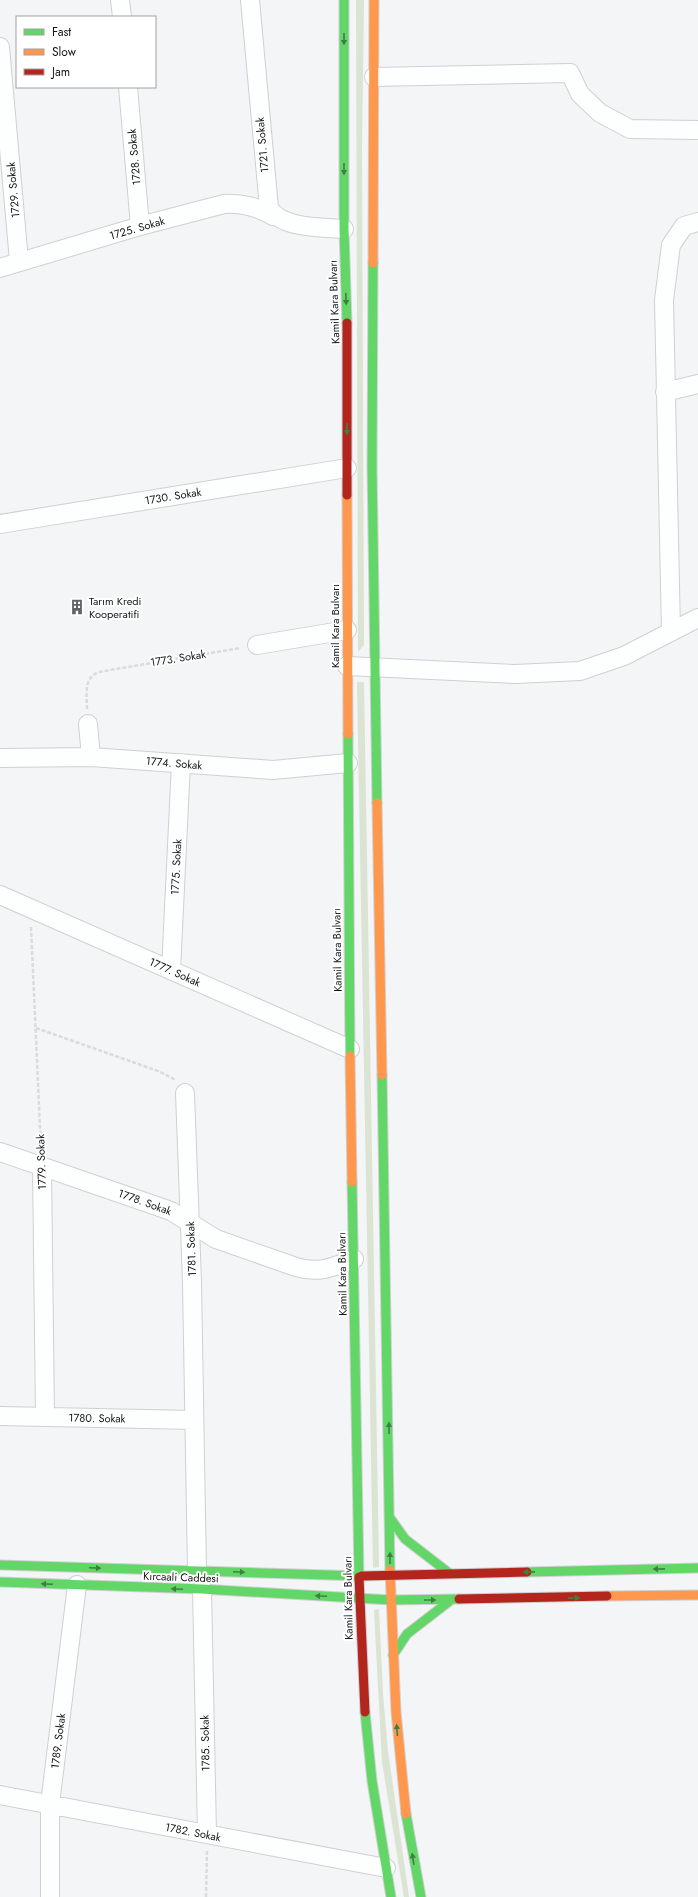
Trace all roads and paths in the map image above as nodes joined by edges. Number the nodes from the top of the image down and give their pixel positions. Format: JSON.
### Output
{"nodes":[{"id":1,"x":120,"y":0,"type":"edge"},
{"id":2,"x":250,"y":0,"type":"edge"},
{"id":3,"x":344,"y":0,"type":"edge"},
{"id":4,"x":374,"y":0,"type":"edge"},
{"id":5,"x":122,"y":16,"type":"edge"},
{"id":6,"x":0,"y":46,"type":"edge"},
{"id":7,"x":374,"y":77,"type":"junction"},
{"id":8,"x":128,"y":88,"type":"edge"},
{"id":9,"x":698,"y":130,"type":"edge"},
{"id":10,"x":273,"y":216,"type":"junction"},
{"id":11,"x":698,"y":222,"type":"edge"},
{"id":12,"x":140,"y":226,"type":"junction"},
{"id":13,"x":344,"y":229,"type":"junction"},
{"id":14,"x":19,"y":261,"type":"junction"},
{"id":15,"x":0,"y":268,"type":"edge"},
{"id":16,"x":698,"y":384,"type":"edge"},
{"id":17,"x":665,"y":392,"type":"junction"},
{"id":18,"x":347,"y":468,"type":"junction"},
{"id":19,"x":0,"y":524,"type":"edge"},
{"id":20,"x":698,"y":618,"type":"edge"},
{"id":21,"x":347,"y":630,"type":"junction"},
{"id":22,"x":670,"y":632,"type":"junction"},
{"id":23,"x":257,"y":645,"type":"joint"},
{"id":24,"x":347,"y":666,"type":"junction"},
{"id":25,"x":376,"y":669,"type":"junction"},
{"id":26,"x":88,"y":724,"type":"joint"},
{"id":27,"x":91,"y":757,"type":"junction"},
{"id":28,"x":0,"y":758,"type":"edge"},
{"id":29,"x":181,"y":763,"type":"junction"},
{"id":30,"x":348,"y":763,"type":"junction"},
{"id":31,"x":0,"y":895,"type":"edge"},
{"id":32,"x":30,"y":908,"type":"junction"},
{"id":33,"x":171,"y":970,"type":"junction"},
{"id":34,"x":36,"y":1028,"type":"junction"},
{"id":35,"x":350,"y":1050,"type":"junction"},
{"id":36,"x":185,"y":1093,"type":"joint"},
{"id":37,"x":0,"y":1152,"type":"edge"},
{"id":38,"x":42,"y":1168,"type":"junction"},
{"id":39,"x":190,"y":1223,"type":"junction"},
{"id":40,"x":354,"y":1259,"type":"junction"},
{"id":41,"x":0,"y":1416,"type":"edge"},
{"id":42,"x":45,"y":1417,"type":"junction"},
{"id":43,"x":194,"y":1420,"type":"junction"},
{"id":44,"x":390,"y":1518,"type":"junction"},
{"id":45,"x":0,"y":1565,"type":"edge"},
{"id":46,"x":698,"y":1568,"type":"edge"},
{"id":47,"x":197,"y":1571,"type":"junction"},
{"id":48,"x":449,"y":1573,"type":"junction"},
{"id":49,"x":359,"y":1576,"type":"junction"},
{"id":50,"x":390,"y":1576,"type":"junction"},
{"id":51,"x":0,"y":1582,"type":"edge"},
{"id":52,"x":77,"y":1585,"type":"junction"},
{"id":53,"x":202,"y":1590,"type":"junction"},
{"id":54,"x":698,"y":1595,"type":"edge"},
{"id":55,"x":360,"y":1599,"type":"junction"},
{"id":56,"x":391,"y":1600,"type":"junction"},
{"id":57,"x":450,"y":1600,"type":"junction"},
{"id":58,"x":393,"y":1655,"type":"junction"},
{"id":59,"x":0,"y":1795,"type":"edge"},
{"id":60,"x":50,"y":1804,"type":"junction"},
{"id":61,"x":207,"y":1834,"type":"junction"},
{"id":62,"x":386,"y":1868,"type":"junction"},
{"id":63,"x":50,"y":1897,"type":"edge"},
{"id":64,"x":206,"y":1897,"type":"edge"},
{"id":65,"x":391,"y":1897,"type":"edge"},
{"id":66,"x":421,"y":1897,"type":"edge"}],
"edges":[{"from":1,"to":5,"type":"street"},
{"from":2,"to":10,"type":"street","name":"1721. Sokak"},
{"from":3,"to":13,"type":"main road","name":"Kamil Kara Bulvarı","one_way":true},
{"from":4,"to":7,"type":"main road"},
{"from":6,"to":14,"type":"street","name":"1729. Sokak"},
{"from":7,"to":9,"type":"street"},
{"from":7,"to":25,"type":"main road"},
{"from":8,"to":12,"type":"street","name":"1728. Sokak"},
{"from":10,"to":12,"type":"street","name":"1725. Sokak"},
{"from":10,"to":13,"type":"street"},
{"from":11,"to":17,"type":"street"},
{"from":12,"to":14,"type":"street","name":"1725. Sokak"},
{"from":13,"to":18,"type":"main road","name":"Kamil Kara Bulvarı","one_way":true},
{"from":14,"to":15,"type":"street","name":"1725. Sokak"},
{"from":16,"to":17,"type":"street"},
{"from":17,"to":22,"type":"street"},
{"from":18,"to":19,"type":"street","name":"1730. Sokak"},
{"from":18,"to":21,"type":"main road","name":"Kamil Kara Bulvarı"},
{"from":20,"to":22,"type":"street"},
{"from":21,"to":23,"type":"street"},
{"from":21,"to":24,"type":"main road","name":"Kamil Kara Bulvarı"},
{"from":22,"to":25,"type":"street"},
{"from":23,"to":26,"type":"path","name":"1773. Sokak"},
{"from":24,"to":25,"type":"street"},
{"from":24,"to":30,"type":"main road","name":"Kamil Kara Bulvarı"},
{"from":44,"to":25,"type":"main road","one_way":true},
{"from":26,"to":27,"type":"street"},
{"from":27,"to":28,"type":"street","name":"1774. Sokak"},
{"from":27,"to":29,"type":"street","name":"1774. Sokak"},
{"from":29,"to":30,"type":"street","name":"1774. Sokak"},
{"from":29,"to":33,"type":"street","name":"1775. Sokak"},
{"from":30,"to":35,"type":"main road","name":"Kamil Kara Bulvarı"},
{"from":31,"to":32,"type":"street","name":"1777. Sokak"},
{"from":32,"to":33,"type":"street","name":"1777. Sokak"},
{"from":32,"to":34,"type":"path","name":"1779. Sokak"},
{"from":33,"to":35,"type":"street","name":"1777. Sokak"},
{"from":34,"to":36,"type":"path"},
{"from":34,"to":38,"type":"path","name":"1779. Sokak"},
{"from":35,"to":40,"type":"main road","name":"Kamil Kara Bulvarı"},
{"from":36,"to":39,"type":"street","name":"1781. Sokak"},
{"from":37,"to":38,"type":"street","name":"1778. Sokak"},
{"from":38,"to":39,"type":"street","name":"1778. Sokak"},
{"from":38,"to":42,"type":"street","name":"1779. Sokak"},
{"from":39,"to":40,"type":"street","name":"1778. Sokak"},
{"from":39,"to":43,"type":"street","name":"1781. Sokak"},
{"from":40,"to":49,"type":"main road","name":"Kamil Kara Bulvarı"},
{"from":41,"to":42,"type":"street","name":"1780. Sokak"},
{"from":42,"to":43,"type":"street","name":"1780. Sokak"},
{"from":43,"to":47,"type":"street","name":"1781. Sokak"},
{"from":44,"to":48,"type":"main road"},
{"from":50,"to":44,"type":"main road","one_way":true},
{"from":45,"to":47,"type":"main road","name":"Kırcaali Caddesi","one_way":true},
{"from":46,"to":48,"type":"main road","name":"Kırcaali Caddesi","one_way":true},
{"from":47,"to":49,"type":"main road","name":"Kırcaali Caddesi","one_way":true},
{"from":48,"to":50,"type":"main road","name":"Kırcaali Caddesi"},
{"from":49,"to":50,"type":"main road","name":"Kırcaali Caddesi"},
{"from":49,"to":55,"type":"main road","name":"Kamil Kara Bulvarı"},
{"from":50,"to":56,"type":"main road"},
{"from":52,"to":51,"type":"main road","name":"Kırcaali Caddesi","one_way":true},
{"from":53,"to":52,"type":"main road","name":"Kırcaali Caddesi","one_way":true},
{"from":52,"to":60,"type":"street","name":"1789. Sokak"},
{"from":55,"to":53,"type":"main road","name":"Kırcaali Caddesi","one_way":true},
{"from":53,"to":61,"type":"street","name":"1785. Sokak"},
{"from":57,"to":54,"type":"main road","name":"Kırcaali Caddesi","one_way":true},
{"from":55,"to":56,"type":"main road","name":"Kırcaali Caddesi"},
{"from":55,"to":62,"type":"main road","name":"Kamil Kara Bulvarı"},
{"from":56,"to":57,"type":"main road","name":"Kırcaali Caddesi","one_way":true},
{"from":56,"to":58,"type":"main road"},
{"from":57,"to":58,"type":"main road"},
{"from":66,"to":58,"type":"main road","one_way":true},
{"from":59,"to":60,"type":"street","name":"1782. Sokak"},
{"from":60,"to":61,"type":"street","name":"1782. Sokak"},
{"from":60,"to":63,"type":"street","name":"1789. Sokak"},
{"from":61,"to":62,"type":"street","name":"1782. Sokak"},
{"from":61,"to":64,"type":"path"},
{"from":62,"to":65,"type":"main road","name":"Kamil Kara Bulvarı"}]}
